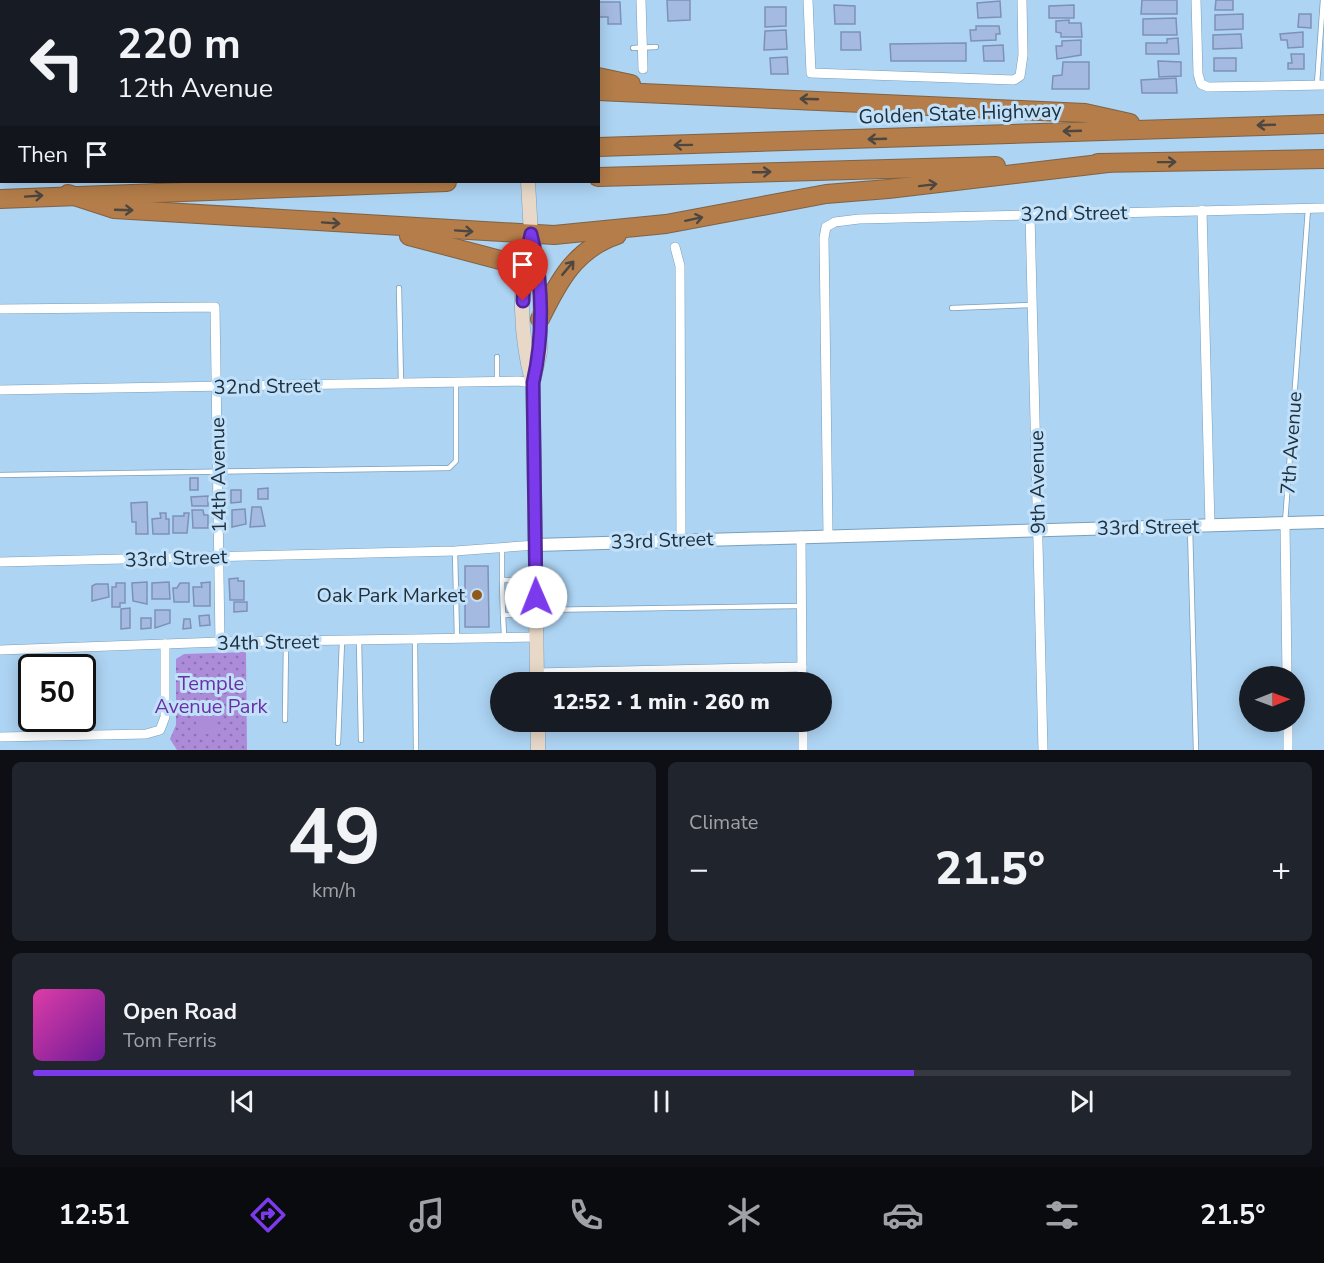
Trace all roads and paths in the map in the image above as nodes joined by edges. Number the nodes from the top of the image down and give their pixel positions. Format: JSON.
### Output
{"nodes":[{"id":1,"x":641,"y":0,"type":"edge"},
{"id":2,"x":808,"y":0,"type":"edge"},
{"id":3,"x":1022,"y":0,"type":"edge"},
{"id":4,"x":1196,"y":0,"type":"edge"},
{"id":5,"x":1323,"y":0,"type":"edge"},
{"id":6,"x":656,"y":47,"type":"dead end"},
{"id":7,"x":637,"y":48,"type":"junction"},
{"id":8,"x":643,"y":69,"type":"dead end"},
{"id":9,"x":600,"y":77,"type":"edge"},
{"id":10,"x":1320,"y":85,"type":"edge"},
{"id":11,"x":600,"y":92,"type":"edge"},
{"id":12,"x":658,"y":93,"type":"junction"},
{"id":13,"x":1324,"y":124,"type":"edge"},
{"id":14,"x":1152,"y":128,"type":"junction"},
{"id":15,"x":600,"y":147,"type":"edge"},
{"id":16,"x":1324,"y":159,"type":"edge"},
{"id":17,"x":1108,"y":163,"type":"junction"},
{"id":18,"x":600,"y":177,"type":"edge"},
{"id":19,"x":415,"y":183,"type":"edge"},
{"id":20,"x":528,"y":183,"type":"edge"},
{"id":21,"x":68,"y":194,"type":"junction"},
{"id":22,"x":0,"y":199,"type":"edge"},
{"id":23,"x":1324,"y":208,"type":"edge"},
{"id":24,"x":1308,"y":209,"type":"junction"},
{"id":25,"x":1202,"y":210,"type":"junction"},
{"id":26,"x":1030,"y":214,"type":"junction"},
{"id":27,"x":363,"y":225,"type":"junction"},
{"id":28,"x":530,"y":228,"type":"junction"},
{"id":29,"x":636,"y":229,"type":"junction"},
{"id":30,"x":675,"y":247,"type":"dead end"},
{"id":31,"x":524,"y":266,"type":"junction"},
{"id":32,"x":399,"y":288,"type":"dead end"},
{"id":33,"x":1032,"y":305,"type":"junction"},
{"id":34,"x":952,"y":308,"type":"dead end"},
{"id":35,"x":0,"y":309,"type":"edge"},
{"id":36,"x":540,"y":319,"type":"junction"},
{"id":37,"x":497,"y":357,"type":"dead end"},
{"id":38,"x":497,"y":381,"type":"junction"},
{"id":39,"x":456,"y":382,"type":"junction"},
{"id":40,"x":401,"y":383,"type":"junction"},
{"id":41,"x":533,"y":383,"type":"junction"},
{"id":42,"x":217,"y":387,"type":"junction"},
{"id":43,"x":0,"y":390,"type":"edge"},
{"id":44,"x":218,"y":471,"type":"junction"},
{"id":45,"x":0,"y":475,"type":"edge"},
{"id":46,"x":1324,"y":522,"type":"edge"},
{"id":47,"x":1285,"y":523,"type":"junction"},
{"id":48,"x":1190,"y":526,"type":"junction"},
{"id":49,"x":1210,"y":526,"type":"junction"},
{"id":50,"x":1038,"y":529,"type":"junction"},
{"id":51,"x":828,"y":535,"type":"junction"},
{"id":52,"x":801,"y":536,"type":"junction"},
{"id":53,"x":681,"y":539,"type":"junction"},
{"id":54,"x":536,"y":545,"type":"junction"},
{"id":55,"x":502,"y":548,"type":"junction"},
{"id":56,"x":455,"y":551,"type":"junction"},
{"id":57,"x":219,"y":556,"type":"junction"},
{"id":58,"x":0,"y":562,"type":"edge"},
{"id":59,"x":502,"y":580,"type":"junction"},
{"id":60,"x":536,"y":580,"type":"junction"},
{"id":61,"x":802,"y":606,"type":"junction"},
{"id":62,"x":537,"y":612,"type":"junction"},
{"id":63,"x":503,"y":615,"type":"junction"},
{"id":64,"x":504,"y":638,"type":"junction"},
{"id":65,"x":537,"y":638,"type":"junction"},
{"id":66,"x":415,"y":640,"type":"junction"},
{"id":67,"x":457,"y":640,"type":"junction"},
{"id":68,"x":342,"y":641,"type":"junction"},
{"id":69,"x":359,"y":641,"type":"junction"},
{"id":70,"x":220,"y":642,"type":"junction"},
{"id":71,"x":286,"y":642,"type":"junction"},
{"id":72,"x":165,"y":644,"type":"junction"},
{"id":73,"x":0,"y":650,"type":"edge"},
{"id":74,"x":1287,"y":666,"type":"edge"},
{"id":75,"x":802,"y":667,"type":"junction"},
{"id":76,"x":537,"y":672,"type":"edge"},
{"id":77,"x":682,"y":672,"type":"edge"},
{"id":78,"x":802,"y":672,"type":"edge"},
{"id":79,"x":285,"y":720,"type":"dead end"},
{"id":80,"x":538,"y":732,"type":"edge"},
{"id":81,"x":803,"y":732,"type":"edge"},
{"id":82,"x":1288,"y":732,"type":"edge"},
{"id":83,"x":0,"y":737,"type":"edge"},
{"id":84,"x":361,"y":740,"type":"dead end"},
{"id":85,"x":338,"y":743,"type":"dead end"},
{"id":86,"x":416,"y":750,"type":"edge"},
{"id":87,"x":538,"y":750,"type":"edge"},
{"id":88,"x":803,"y":750,"type":"edge"},
{"id":89,"x":1043,"y":750,"type":"edge"},
{"id":90,"x":1196,"y":750,"type":"edge"},
{"id":91,"x":1288,"y":750,"type":"edge"}],
"edges":[{"from":1,"to":7,"type":"street"},
{"from":2,"to":3,"type":"street"},
{"from":4,"to":10,"type":"street"},
{"from":5,"to":10,"type":"lane"},
{"from":6,"to":7,"type":"lane"},
{"from":7,"to":8,"type":"street"},
{"from":9,"to":12,"type":"highway"},
{"from":11,"to":12,"type":"highway"},
{"from":14,"to":12,"type":"highway","one_way":true},
{"from":13,"to":14,"type":"highway","name":"Golden State Highway","one_way":true},
{"from":14,"to":15,"type":"highway","name":"Golden State Highway","one_way":true},
{"from":17,"to":16,"type":"highway","one_way":true},
{"from":18,"to":17,"type":"highway","one_way":true},
{"from":29,"to":17,"type":"highway","one_way":true},
{"from":19,"to":21,"type":"highway"},
{"from":20,"to":28,"type":"main road"},
{"from":22,"to":21,"type":"highway","one_way":true},
{"from":21,"to":27,"type":"highway","one_way":true},
{"from":23,"to":24,"type":"street","name":"32nd Street"},
{"from":24,"to":25,"type":"street","name":"32nd Street"},
{"from":24,"to":47,"type":"lane","name":"7th Avenue"},
{"from":25,"to":26,"type":"street","name":"32nd Street"},
{"from":25,"to":49,"type":"street"},
{"from":26,"to":33,"type":"street","name":"9th Avenue"},
{"from":26,"to":51,"type":"street","name":"32nd Street"},
{"from":27,"to":28,"type":"highway","one_way":true},
{"from":27,"to":31,"type":"highway"},
{"from":28,"to":29,"type":"highway"},
{"from":28,"to":31,"type":"main road"},
{"from":28,"to":36,"type":"main road"},
{"from":36,"to":29,"type":"highway","one_way":true},
{"from":30,"to":53,"type":"street"},
{"from":31,"to":41,"type":"main road"},
{"from":32,"to":40,"type":"lane"},
{"from":33,"to":34,"type":"lane"},
{"from":33,"to":50,"type":"street","name":"9th Avenue"},
{"from":35,"to":42,"type":"street","name":"14th Avenue"},
{"from":36,"to":41,"type":"main road"},
{"from":37,"to":38,"type":"lane"},
{"from":38,"to":39,"type":"street","name":"32nd Street"},
{"from":38,"to":41,"type":"street","name":"32nd Street"},
{"from":39,"to":40,"type":"street","name":"32nd Street"},
{"from":39,"to":44,"type":"lane"},
{"from":40,"to":42,"type":"street","name":"32nd Street"},
{"from":41,"to":54,"type":"main road"},
{"from":42,"to":43,"type":"street","name":"32nd Street"},
{"from":42,"to":44,"type":"street","name":"14th Avenue"},
{"from":44,"to":45,"type":"lane"},
{"from":44,"to":57,"type":"street","name":"14th Avenue"},
{"from":46,"to":47,"type":"street","name":"33rd Street"},
{"from":47,"to":49,"type":"street","name":"33rd Street"},
{"from":47,"to":74,"type":"street","name":"7th Avenue"},
{"from":48,"to":49,"type":"street","name":"33rd Street"},
{"from":48,"to":50,"type":"street","name":"33rd Street"},
{"from":48,"to":90,"type":"lane"},
{"from":50,"to":51,"type":"street","name":"33rd Street"},
{"from":50,"to":89,"type":"street","name":"9th Avenue"},
{"from":51,"to":52,"type":"street","name":"33rd Street"},
{"from":52,"to":53,"type":"street","name":"33rd Street"},
{"from":52,"to":61,"type":"street"},
{"from":53,"to":54,"type":"street","name":"33rd Street"},
{"from":54,"to":55,"type":"street","name":"33rd Street"},
{"from":54,"to":60,"type":"main road"},
{"from":55,"to":56,"type":"street","name":"33rd Street"},
{"from":55,"to":59,"type":"lane"},
{"from":56,"to":57,"type":"street","name":"33rd Street"},
{"from":56,"to":67,"type":"lane"},
{"from":57,"to":58,"type":"street","name":"33rd Street"},
{"from":57,"to":70,"type":"street","name":"14th Avenue"},
{"from":59,"to":60,"type":"lane"},
{"from":59,"to":63,"type":"lane"},
{"from":60,"to":62,"type":"main road"},
{"from":61,"to":62,"type":"lane"},
{"from":61,"to":75,"type":"street"},
{"from":62,"to":63,"type":"lane"},
{"from":62,"to":65,"type":"main road"},
{"from":63,"to":64,"type":"lane"},
{"from":64,"to":65,"type":"street","name":"34th Street"},
{"from":64,"to":67,"type":"street","name":"34th Street"},
{"from":65,"to":76,"type":"main road"},
{"from":66,"to":67,"type":"street","name":"34th Street"},
{"from":66,"to":69,"type":"street","name":"34th Street"},
{"from":66,"to":86,"type":"lane"},
{"from":68,"to":69,"type":"street","name":"34th Street"},
{"from":68,"to":71,"type":"street","name":"34th Street"},
{"from":68,"to":85,"type":"lane"},
{"from":69,"to":84,"type":"lane"},
{"from":70,"to":71,"type":"street","name":"34th Street"},
{"from":70,"to":72,"type":"street","name":"34th Street"},
{"from":71,"to":79,"type":"lane"},
{"from":72,"to":73,"type":"street","name":"34th Street"},
{"from":72,"to":83,"type":"street"},
{"from":75,"to":77,"type":"street"},
{"from":75,"to":78,"type":"street"},
{"from":80,"to":87,"type":"main road"},
{"from":81,"to":88,"type":"street"},
{"from":82,"to":91,"type":"street"}]}
